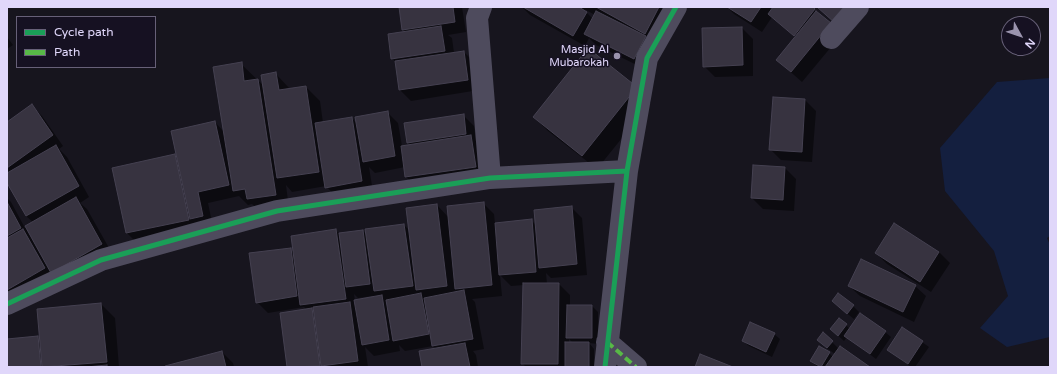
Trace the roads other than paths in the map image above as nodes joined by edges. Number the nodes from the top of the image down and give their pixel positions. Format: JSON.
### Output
{"nodes":[{"id":1,"x":481,"y":7,"type":"edge"},
{"id":2,"x":676,"y":7,"type":"edge"},
{"id":3,"x":858,"y":7,"type":"edge"},
{"id":4,"x":831,"y":38,"type":"dead end"},
{"id":5,"x":627,"y":171,"type":"junction"},
{"id":6,"x":490,"y":178,"type":"junction"},
{"id":7,"x":7,"y":304,"type":"edge"},
{"id":8,"x":607,"y":342,"type":"junction"},
{"id":9,"x":605,"y":367,"type":"edge"},
{"id":10,"x":636,"y":367,"type":"edge"}],
"edges":[{"from":1,"to":6,"type":"street"},
{"from":2,"to":5,"type":"street"},
{"from":3,"to":4,"type":"street"},
{"from":5,"to":6,"type":"street"},
{"from":5,"to":8,"type":"street"},
{"from":6,"to":7,"type":"street"},
{"from":8,"to":9,"type":"street"},
{"from":8,"to":10,"type":"street"}]}
